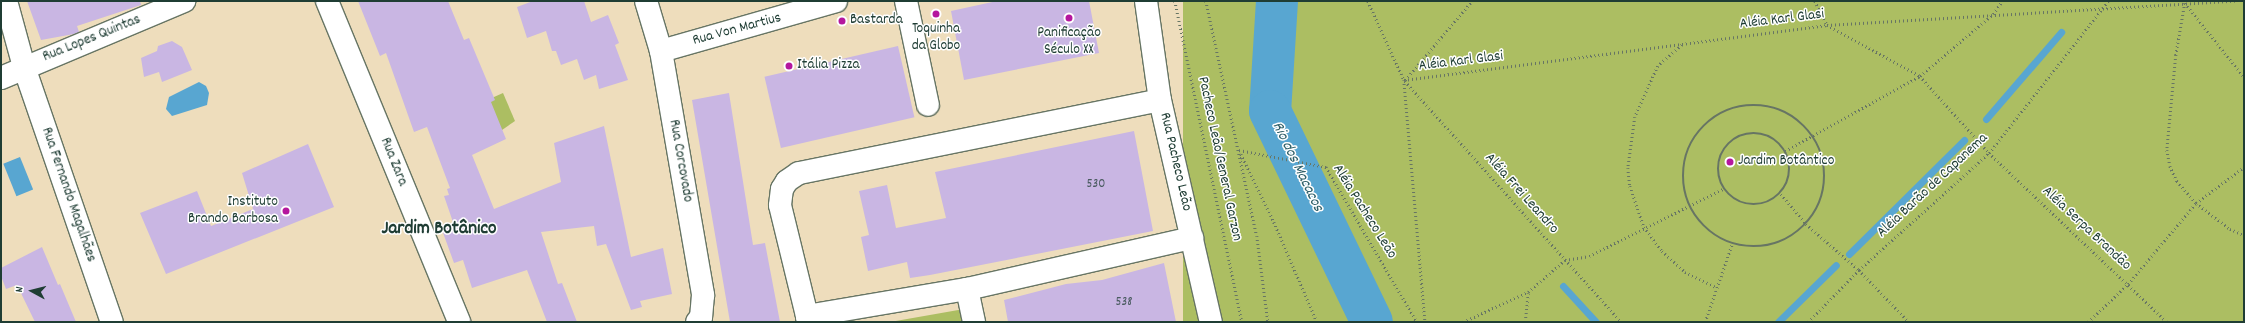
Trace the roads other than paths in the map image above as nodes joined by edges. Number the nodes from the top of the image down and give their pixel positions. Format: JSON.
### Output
{"nodes":[{"id":1,"x":6,"y":1,"type":"edge"},
{"id":2,"x":184,"y":1,"type":"edge"},
{"id":3,"x":327,"y":1,"type":"edge"},
{"id":4,"x":646,"y":1,"type":"edge"},
{"id":5,"x":836,"y":1,"type":"edge"},
{"id":6,"x":906,"y":1,"type":"edge"},
{"id":7,"x":1146,"y":1,"type":"edge"},
{"id":8,"x":810,"y":5,"type":"edge"},
{"id":9,"x":661,"y":51,"type":"junction"},
{"id":10,"x":24,"y":67,"type":"junction"},
{"id":11,"x":1,"y":78,"type":"edge"},
{"id":12,"x":1160,"y":100,"type":"junction"},
{"id":13,"x":928,"y":105,"type":"dead end"},
{"id":14,"x":1192,"y":238,"type":"junction"},
{"id":15,"x":967,"y":289,"type":"junction"},
{"id":16,"x":807,"y":319,"type":"edge"},
{"id":17,"x":112,"y":322,"type":"edge"},
{"id":18,"x":459,"y":322,"type":"edge"},
{"id":19,"x":697,"y":322,"type":"edge"},
{"id":20,"x":974,"y":322,"type":"edge"},
{"id":21,"x":1212,"y":322,"type":"edge"}],
"edges":[{"from":1,"to":10,"type":"street","name":"Rua Fernando Magalhães"},
{"from":2,"to":10,"type":"street","name":"Rua Lopes Quintas"},
{"from":3,"to":18,"type":"street","name":"Rua Zara"},
{"from":4,"to":9,"type":"street","name":"Rua Corcovado"},
{"from":5,"to":8,"type":"street","name":"Rua Von Martius"},
{"from":6,"to":13,"type":"street"},
{"from":7,"to":12,"type":"street","name":"Rua Pacheco Leão"},
{"from":8,"to":9,"type":"street","name":"Rua Von Martius"},
{"from":9,"to":19,"type":"street","name":"Rua Corcovado"},
{"from":10,"to":11,"type":"street","name":"Rua Lopes Quintas"},
{"from":10,"to":17,"type":"street","name":"Rua Fernando Magalhães"},
{"from":12,"to":14,"type":"street","name":"Rua Pacheco Leão"},
{"from":12,"to":16,"type":"street"},
{"from":14,"to":15,"type":"street"},
{"from":14,"to":21,"type":"street","name":"Rua Pacheco Leão"},
{"from":15,"to":16,"type":"street"},
{"from":15,"to":20,"type":"street"}]}
